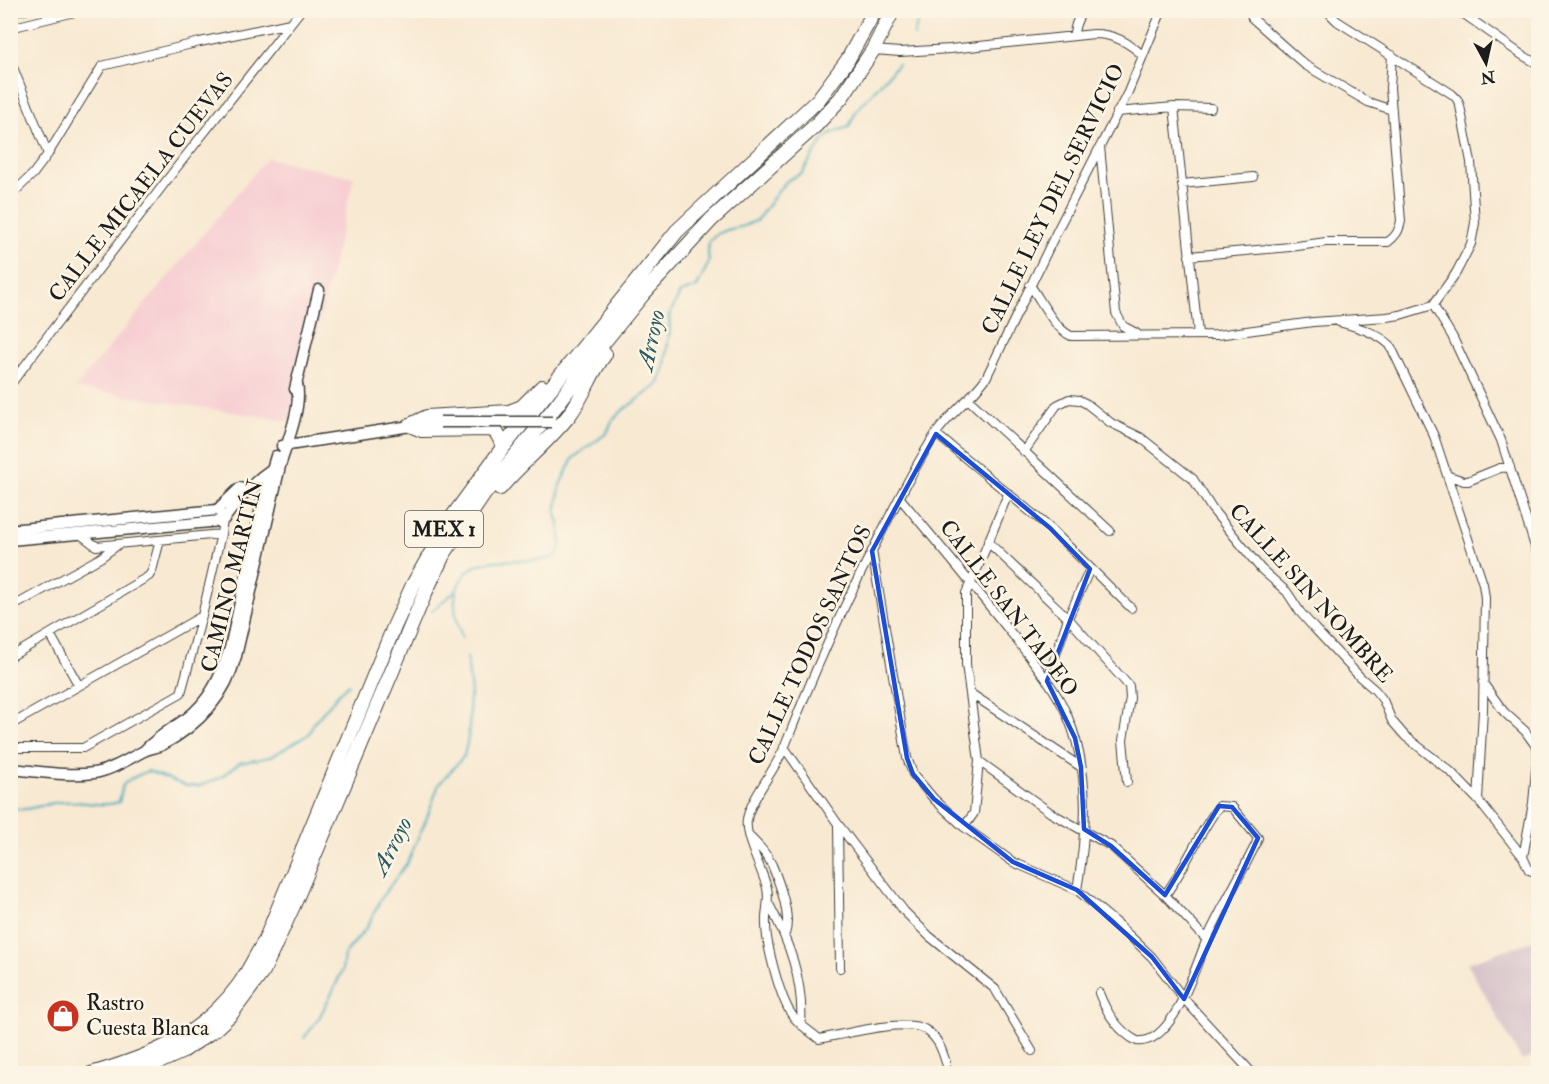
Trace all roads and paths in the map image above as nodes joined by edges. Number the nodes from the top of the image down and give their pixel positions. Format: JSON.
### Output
{"nodes":[{"id":1,"x":12,"y":10,"type":"edge"},
{"id":2,"x":26,"y":10,"type":"edge"},
{"id":3,"x":83,"y":10,"type":"edge"},
{"id":4,"x":301,"y":10,"type":"edge"},
{"id":5,"x":875,"y":10,"type":"edge"},
{"id":6,"x":893,"y":10,"type":"edge"},
{"id":7,"x":1082,"y":10,"type":"edge"},
{"id":8,"x":1162,"y":10,"type":"edge"},
{"id":9,"x":1250,"y":10,"type":"edge"},
{"id":10,"x":1330,"y":10,"type":"edge"},
{"id":11,"x":1458,"y":10,"type":"edge"},
{"id":12,"x":290,"y":23,"type":"junction"},
{"id":13,"x":10,"y":28,"type":"edge"},
{"id":14,"x":1073,"y":36,"type":"junction"},
{"id":15,"x":873,"y":50,"type":"junction"},
{"id":16,"x":1392,"y":55,"type":"junction"},
{"id":17,"x":1143,"y":56,"type":"junction"},
{"id":18,"x":10,"y":60,"type":"edge"},
{"id":19,"x":1539,"y":64,"type":"edge"},
{"id":20,"x":1174,"y":107,"type":"junction"},
{"id":21,"x":1211,"y":108,"type":"dead end"},
{"id":22,"x":1392,"y":110,"type":"junction"},
{"id":23,"x":1117,"y":112,"type":"junction"},
{"id":24,"x":1100,"y":147,"type":"junction"},
{"id":25,"x":48,"y":154,"type":"junction"},
{"id":26,"x":1253,"y":177,"type":"dead end"},
{"id":27,"x":1182,"y":184,"type":"junction"},
{"id":28,"x":10,"y":196,"type":"edge"},
{"id":29,"x":1189,"y":256,"type":"junction"},
{"id":30,"x":1030,"y":285,"type":"junction"},
{"id":31,"x":319,"y":290,"type":"dead end"},
{"id":32,"x":643,"y":294,"type":"junction"},
{"id":33,"x":1433,"y":305,"type":"junction"},
{"id":34,"x":1336,"y":321,"type":"junction"},
{"id":35,"x":1138,"y":334,"type":"junction"},
{"id":36,"x":1198,"y":334,"type":"junction"},
{"id":37,"x":555,"y":382,"type":"junction"},
{"id":38,"x":10,"y":386,"type":"edge"},
{"id":39,"x":969,"y":400,"type":"junction"},
{"id":40,"x":557,"y":423,"type":"junction"},
{"id":41,"x":410,"y":425,"type":"junction"},
{"id":42,"x":936,"y":434,"type":"junction"},
{"id":43,"x":284,"y":445,"type":"junction"},
{"id":44,"x":504,"y":446,"type":"junction"},
{"id":45,"x":1024,"y":452,"type":"junction"},
{"id":46,"x":277,"y":463,"type":"junction"},
{"id":47,"x":1510,"y":467,"type":"junction"},
{"id":48,"x":1449,"y":476,"type":"junction"},
{"id":49,"x":1008,"y":494,"type":"junction"},
{"id":50,"x":900,"y":498,"type":"junction"},
{"id":51,"x":221,"y":515,"type":"junction"},
{"id":52,"x":10,"y":530,"type":"edge"},
{"id":53,"x":459,"y":530,"type":"junction"},
{"id":54,"x":1110,"y":531,"type":"dead end"},
{"id":55,"x":80,"y":534,"type":"junction"},
{"id":56,"x":221,"y":534,"type":"junction"},
{"id":57,"x":10,"y":540,"type":"edge"},
{"id":58,"x":160,"y":540,"type":"junction"},
{"id":59,"x":988,"y":542,"type":"junction"},
{"id":60,"x":119,"y":544,"type":"junction"},
{"id":61,"x":872,"y":551,"type":"junction"},
{"id":62,"x":1539,"y":556,"type":"edge"},
{"id":63,"x":1090,"y":569,"type":"junction"},
{"id":64,"x":970,"y":581,"type":"junction"},
{"id":65,"x":10,"y":608,"type":"edge"},
{"id":66,"x":1131,"y":608,"type":"dead end"},
{"id":67,"x":202,"y":616,"type":"junction"},
{"id":68,"x":1068,"y":618,"type":"junction"},
{"id":69,"x":50,"y":634,"type":"junction"},
{"id":70,"x":10,"y":657,"type":"edge"},
{"id":71,"x":1047,"y":681,"type":"junction"},
{"id":72,"x":1483,"y":683,"type":"junction"},
{"id":73,"x":79,"y":686,"type":"junction"},
{"id":74,"x":970,"y":693,"type":"junction"},
{"id":75,"x":10,"y":725,"type":"edge"},
{"id":76,"x":784,"y":747,"type":"junction"},
{"id":77,"x":10,"y":748,"type":"edge"},
{"id":78,"x":1538,"y":749,"type":"edge"},
{"id":79,"x":979,"y":762,"type":"junction"},
{"id":80,"x":1081,"y":767,"type":"junction"},
{"id":81,"x":10,"y":769,"type":"edge"},
{"id":82,"x":1127,"y":782,"type":"dead end"},
{"id":83,"x":1478,"y":800,"type":"junction"},
{"id":84,"x":838,"y":824,"type":"junction"},
{"id":85,"x":964,"y":827,"type":"junction"},
{"id":86,"x":1084,"y":829,"type":"junction"},
{"id":87,"x":749,"y":836,"type":"junction"},
{"id":88,"x":1523,"y":857,"type":"junction"},
{"id":89,"x":1539,"y":873,"type":"edge"},
{"id":90,"x":1077,"y":890,"type":"junction"},
{"id":91,"x":1165,"y":895,"type":"junction"},
{"id":92,"x":769,"y":904,"type":"junction"},
{"id":93,"x":785,"y":934,"type":"junction"},
{"id":94,"x":1207,"y":940,"type":"junction"},
{"id":95,"x":840,"y":968,"type":"dead end"},
{"id":96,"x":1099,"y":993,"type":"dead end"},
{"id":97,"x":1184,"y":999,"type":"junction"},
{"id":98,"x":801,"y":1025,"type":"junction"},
{"id":99,"x":1032,"y":1051,"type":"dead end"},
{"id":100,"x":946,"y":1063,"type":"dead end"},
{"id":101,"x":91,"y":1074,"type":"edge"},
{"id":102,"x":132,"y":1074,"type":"edge"},
{"id":103,"x":1253,"y":1074,"type":"edge"}],
"edges":[{"from":1,"to":2,"type":"street"},
{"from":3,"to":13,"type":"street"},
{"from":4,"to":12,"type":"street","name":"CALLE MICAELA CUEVAS"},
{"from":5,"to":37,"type":"highway","number":"MEX 1"},
{"from":6,"to":15,"type":"highway","number":"MEX 1"},
{"from":7,"to":14,"type":"street"},
{"from":8,"to":17,"type":"street","name":"CALLE LEY DEL SERVICIO"},
{"from":9,"to":22,"type":"street"},
{"from":10,"to":16,"type":"street"},
{"from":11,"to":19,"type":"street"},
{"from":12,"to":25,"type":"street"},
{"from":12,"to":38,"type":"street","name":"CALLE MICAELA CUEVAS"},
{"from":14,"to":15,"type":"street"},
{"from":14,"to":17,"type":"street"},
{"from":15,"to":32,"type":"highway","number":"MEX 1"},
{"from":16,"to":22,"type":"street"},
{"from":16,"to":33,"type":"street"},
{"from":17,"to":23,"type":"street","name":"CALLE LEY DEL SERVICIO"},
{"from":18,"to":25,"type":"street"},
{"from":20,"to":21,"type":"street"},
{"from":20,"to":23,"type":"street"},
{"from":20,"to":27,"type":"street"},
{"from":22,"to":29,"type":"street"},
{"from":23,"to":24,"type":"street","name":"CALLE LEY DEL SERVICIO"},
{"from":24,"to":30,"type":"street","name":"CALLE LEY DEL SERVICIO"},
{"from":24,"to":35,"type":"street"},
{"from":25,"to":28,"type":"street"},
{"from":26,"to":27,"type":"street"},
{"from":27,"to":29,"type":"street"},
{"from":29,"to":36,"type":"street"},
{"from":30,"to":35,"type":"street"},
{"from":30,"to":39,"type":"street","name":"CALLE LEY DEL SERVICIO"},
{"from":31,"to":43,"type":"street","name":"CAMINO MARTÍN"},
{"from":32,"to":40,"type":"highway"},
{"from":32,"to":53,"type":"highway","number":"MEX 1"},
{"from":33,"to":34,"type":"street"},
{"from":33,"to":47,"type":"street"},
{"from":34,"to":36,"type":"street"},
{"from":34,"to":48,"type":"street"},
{"from":35,"to":36,"type":"street"},
{"from":37,"to":41,"type":"highway"},
{"from":37,"to":44,"type":"highway","number":"MEX 1"},
{"from":39,"to":42,"type":"street","name":"CALLE TODOS SANTOS"},
{"from":39,"to":45,"type":"street"},
{"from":40,"to":41,"type":"street","bridge":true},
{"from":40,"to":53,"type":"highway"},
{"from":41,"to":43,"type":"street"},
{"from":41,"to":44,"type":"highway"},
{"from":42,"to":49,"type":"street"},
{"from":42,"to":50,"type":"street","name":"CALLE TODOS SANTOS"},
{"from":43,"to":46,"type":"street","name":"CAMINO MARTÍN"},
{"from":44,"to":101,"type":"highway","number":"MEX 1"},
{"from":45,"to":54,"type":"street"},
{"from":45,"to":83,"type":"street","name":"CALLE SIN NOMBRE"},
{"from":46,"to":51,"type":"street"},
{"from":46,"to":81,"type":"street","name":"CAMINO MARTÍN"},
{"from":47,"to":48,"type":"street"},
{"from":47,"to":62,"type":"street"},
{"from":48,"to":72,"type":"street"},
{"from":49,"to":59,"type":"street"},
{"from":49,"to":63,"type":"street"},
{"from":50,"to":61,"type":"street","name":"CALLE TODOS SANTOS"},
{"from":50,"to":64,"type":"street","name":"CALLE SAN TADEO"},
{"from":51,"to":52,"type":"street"},
{"from":51,"to":55,"type":"street"},
{"from":51,"to":56,"type":"street"},
{"from":53,"to":102,"type":"highway","number":"MEX 1"},
{"from":55,"to":57,"type":"street"},
{"from":55,"to":60,"type":"street"},
{"from":56,"to":58,"type":"street"},
{"from":56,"to":67,"type":"street"},
{"from":58,"to":60,"type":"street"},
{"from":58,"to":69,"type":"street"},
{"from":59,"to":64,"type":"street"},
{"from":59,"to":68,"type":"street"},
{"from":60,"to":65,"type":"street"},
{"from":61,"to":76,"type":"street","name":"CALLE TODOS SANTOS"},
{"from":61,"to":85,"type":"street"},
{"from":63,"to":66,"type":"street"},
{"from":63,"to":68,"type":"street"},
{"from":64,"to":71,"type":"street","name":"CALLE SAN TADEO"},
{"from":64,"to":74,"type":"street"},
{"from":67,"to":73,"type":"street"},
{"from":67,"to":77,"type":"street"},
{"from":68,"to":71,"type":"street"},
{"from":68,"to":82,"type":"street"},
{"from":69,"to":70,"type":"street"},
{"from":69,"to":73,"type":"street"},
{"from":71,"to":80,"type":"street","name":"CALLE SAN TADEO"},
{"from":72,"to":78,"type":"street"},
{"from":72,"to":83,"type":"street"},
{"from":73,"to":75,"type":"street"},
{"from":74,"to":79,"type":"street"},
{"from":74,"to":80,"type":"street"},
{"from":76,"to":84,"type":"street"},
{"from":76,"to":87,"type":"street","name":"CALLE TODOS SANTOS"},
{"from":78,"to":88,"type":"street"},
{"from":79,"to":85,"type":"street"},
{"from":79,"to":86,"type":"street"},
{"from":80,"to":86,"type":"street","name":"CALLE SAN TADEO"},
{"from":83,"to":88,"type":"street","name":"CALLE SIN NOMBRE"},
{"from":84,"to":95,"type":"street"},
{"from":84,"to":99,"type":"street"},
{"from":85,"to":90,"type":"street"},
{"from":86,"to":90,"type":"street","name":"CALLE SAN TADEO"},
{"from":86,"to":91,"type":"street"},
{"from":87,"to":92,"type":"street"},
{"from":87,"to":93,"type":"street"},
{"from":88,"to":89,"type":"street","name":"CALLE SIN NOMBRE"},
{"from":90,"to":97,"type":"street"},
{"from":91,"to":94,"type":"street"},
{"from":91,"to":94,"type":"street"},
{"from":92,"to":93,"type":"street"},
{"from":92,"to":98,"type":"street"},
{"from":93,"to":98,"type":"street"},
{"from":94,"to":97,"type":"street"},
{"from":96,"to":97,"type":"street"},
{"from":97,"to":103,"type":"street"},
{"from":98,"to":100,"type":"street"}]}
